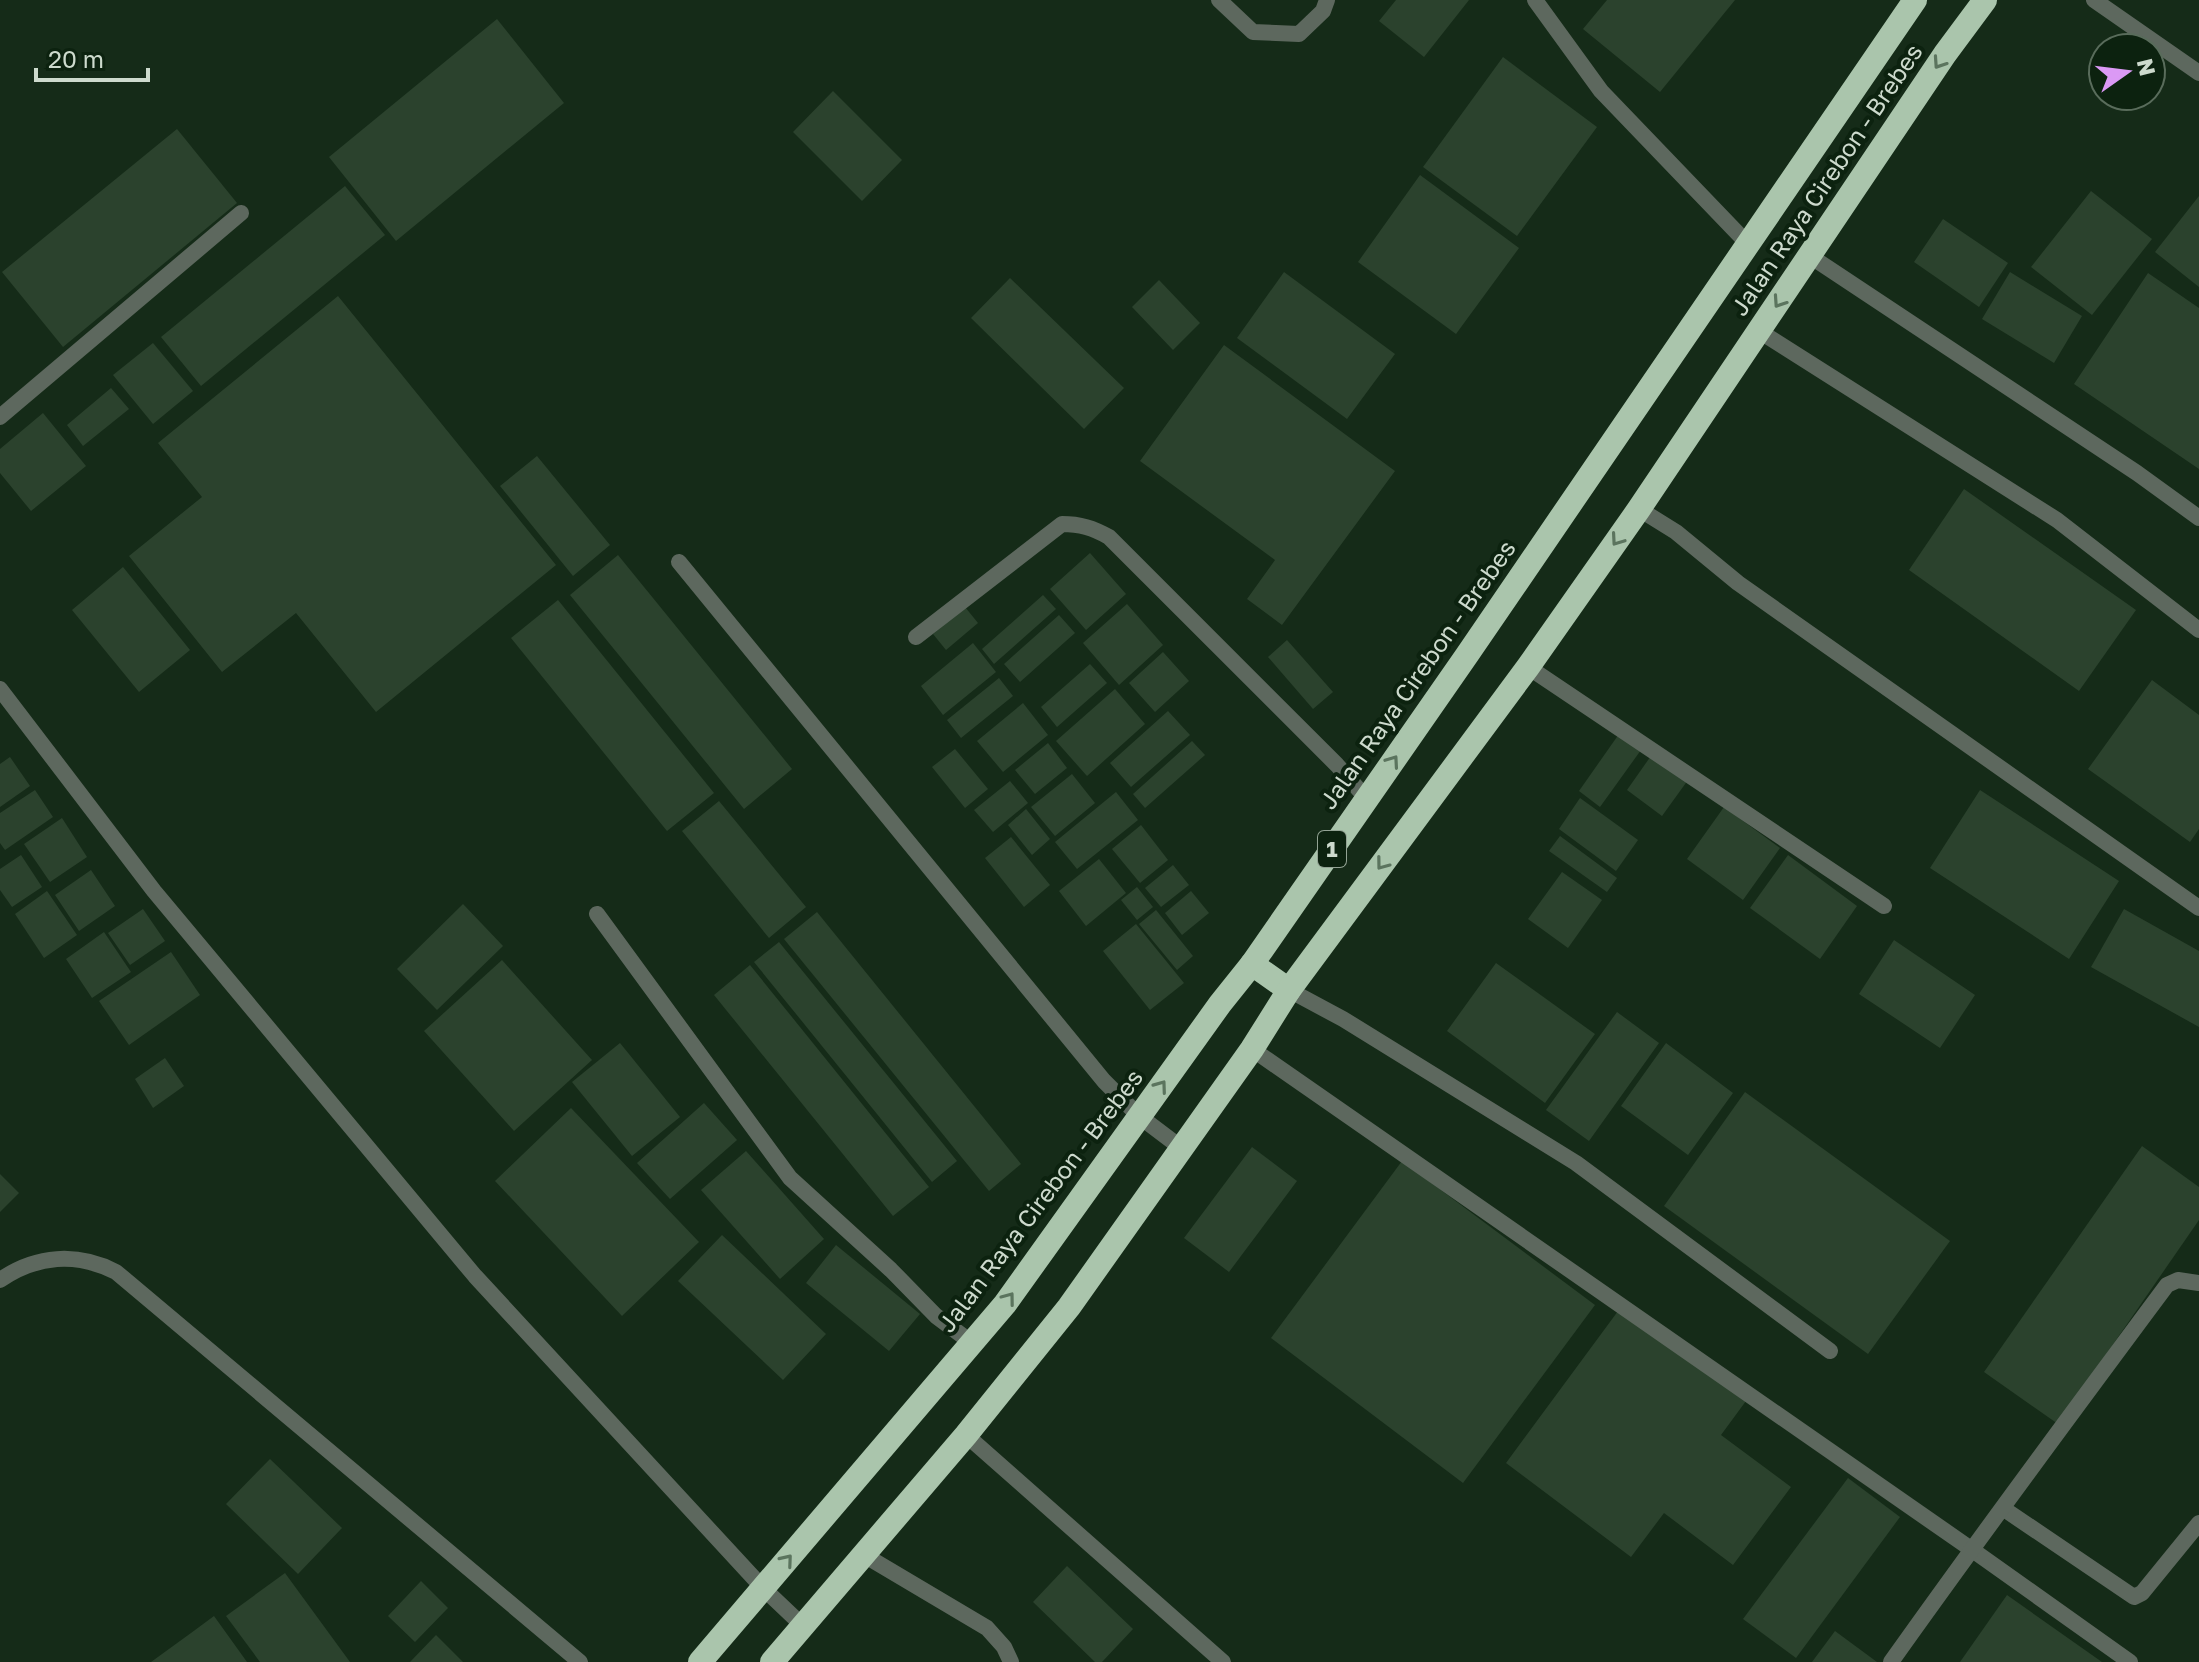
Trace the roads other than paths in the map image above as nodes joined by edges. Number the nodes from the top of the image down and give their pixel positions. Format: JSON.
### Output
{"nodes":[{"id":1,"x":1219,"y":0,"type":"edge"},
{"id":2,"x":1327,"y":0,"type":"edge"},
{"id":3,"x":1535,"y":0,"type":"edge"},
{"id":4,"x":1915,"y":0,"type":"edge"},
{"id":5,"x":1985,"y":0,"type":"edge"},
{"id":6,"x":2094,"y":0,"type":"edge"},
{"id":7,"x":2199,"y":73,"type":"edge"},
{"id":8,"x":241,"y":213,"type":"dead end"},
{"id":9,"x":1747,"y":243,"type":"junction"},
{"id":10,"x":1810,"y":256,"type":"junction"},
{"id":11,"x":1759,"y":331,"type":"junction"},
{"id":12,"x":0,"y":417,"type":"edge"},
{"id":13,"x":1639,"y":509,"type":"junction"},
{"id":14,"x":2199,"y":518,"type":"edge"},
{"id":15,"x":679,"y":562,"type":"dead end"},
{"id":16,"x":2199,"y":630,"type":"edge"},
{"id":17,"x":916,"y":637,"type":"dead end"},
{"id":18,"x":1528,"y":667,"type":"junction"},
{"id":19,"x":0,"y":689,"type":"edge"},
{"id":20,"x":1367,"y":799,"type":"junction"},
{"id":21,"x":1884,"y":906,"type":"dead end"},
{"id":22,"x":2199,"y":908,"type":"edge"},
{"id":23,"x":597,"y":914,"type":"dead end"},
{"id":24,"x":1252,"y":964,"type":"junction"},
{"id":25,"x":1289,"y":990,"type":"junction"},
{"id":26,"x":1252,"y":1049,"type":"junction"},
{"id":27,"x":1139,"y":1116,"type":"junction"},
{"id":28,"x":1180,"y":1147,"type":"junction"},
{"id":29,"x":0,"y":1280,"type":"edge"},
{"id":30,"x":2199,"y":1283,"type":"edge"},
{"id":31,"x":972,"y":1343,"type":"junction"},
{"id":32,"x":1830,"y":1351,"type":"dead end"},
{"id":33,"x":966,"y":1435,"type":"junction"},
{"id":34,"x":2004,"y":1509,"type":"junction"},
{"id":35,"x":2199,"y":1523,"type":"edge"},
{"id":36,"x":1971,"y":1549,"type":"junction"},
{"id":37,"x":864,"y":1555,"type":"junction"},
{"id":38,"x":763,"y":1588,"type":"junction"},
{"id":39,"x":802,"y":1625,"type":"junction"},
{"id":40,"x":580,"y":1662,"type":"edge"},
{"id":41,"x":700,"y":1662,"type":"edge"},
{"id":42,"x":772,"y":1662,"type":"edge"},
{"id":43,"x":1011,"y":1662,"type":"edge"},
{"id":44,"x":1223,"y":1662,"type":"edge"},
{"id":45,"x":1891,"y":1662,"type":"edge"},
{"id":46,"x":2130,"y":1662,"type":"edge"}],
"edges":[{"from":1,"to":2,"type":"street"},
{"from":3,"to":9,"type":"street"},
{"from":4,"to":9,"type":"highway","name":"Jalan Raya Cirebon - Brebes","number":"1"},
{"from":5,"to":10,"type":"highway","name":"Jalan Raya Cirebon - Brebes","number":"1","one_way":true},
{"from":6,"to":7,"type":"street"},
{"from":8,"to":12,"type":"street"},
{"from":20,"to":9,"type":"highway","name":"Jalan Raya Cirebon - Brebes","number":"1","one_way":true},
{"from":10,"to":11,"type":"highway","name":"Jalan Raya Cirebon - Brebes","number":"1","one_way":true},
{"from":10,"to":14,"type":"street"},
{"from":11,"to":13,"type":"highway","name":"Jalan Raya Cirebon - Brebes","number":"1"},
{"from":11,"to":16,"type":"street"},
{"from":13,"to":18,"type":"highway","name":"Jalan Raya Cirebon - Brebes","number":"1","one_way":true},
{"from":13,"to":22,"type":"street"},
{"from":15,"to":27,"type":"street"},
{"from":17,"to":20,"type":"street"},
{"from":18,"to":21,"type":"street"},
{"from":18,"to":25,"type":"highway","name":"Jalan Raya Cirebon - Brebes","number":"1","one_way":true},
{"from":19,"to":38,"type":"street"},
{"from":20,"to":24,"type":"highway","name":"Jalan Raya Cirebon - Brebes","number":"1"},
{"from":23,"to":31,"type":"street"},
{"from":24,"to":25,"type":"highway"},
{"from":27,"to":24,"type":"highway","name":"Jalan Raya Cirebon - Brebes","number":"1","one_way":true},
{"from":25,"to":26,"type":"highway","name":"Jalan Raya Cirebon - Brebes","number":"1"},
{"from":25,"to":32,"type":"street"},
{"from":26,"to":28,"type":"highway","name":"Jalan Raya Cirebon - Brebes","number":"1"},
{"from":26,"to":36,"type":"street"},
{"from":27,"to":28,"type":"street"},
{"from":31,"to":27,"type":"highway","name":"Jalan Raya Cirebon - Brebes","number":"1","one_way":true},
{"from":28,"to":33,"type":"highway","name":"Jalan Raya Cirebon - Brebes","number":"1"},
{"from":29,"to":40,"type":"street"},
{"from":30,"to":34,"type":"street"},
{"from":38,"to":31,"type":"highway","name":"Jalan Raya Cirebon - Brebes","number":"1","one_way":true},
{"from":33,"to":37,"type":"highway","name":"Jalan Raya Cirebon - Brebes","number":"1"},
{"from":33,"to":44,"type":"street"},
{"from":34,"to":35,"type":"street"},
{"from":34,"to":36,"type":"street"},
{"from":36,"to":45,"type":"street"},
{"from":36,"to":46,"type":"street"},
{"from":37,"to":39,"type":"highway","name":"Jalan Raya Cirebon - Brebes","number":"1"},
{"from":37,"to":43,"type":"street"},
{"from":38,"to":39,"type":"street"},
{"from":38,"to":41,"type":"highway","name":"Jalan Raya Cirebon - Brebes","number":"1"},
{"from":39,"to":42,"type":"highway","name":"Jalan Raya Cirebon - Brebes","number":"1"}]}
